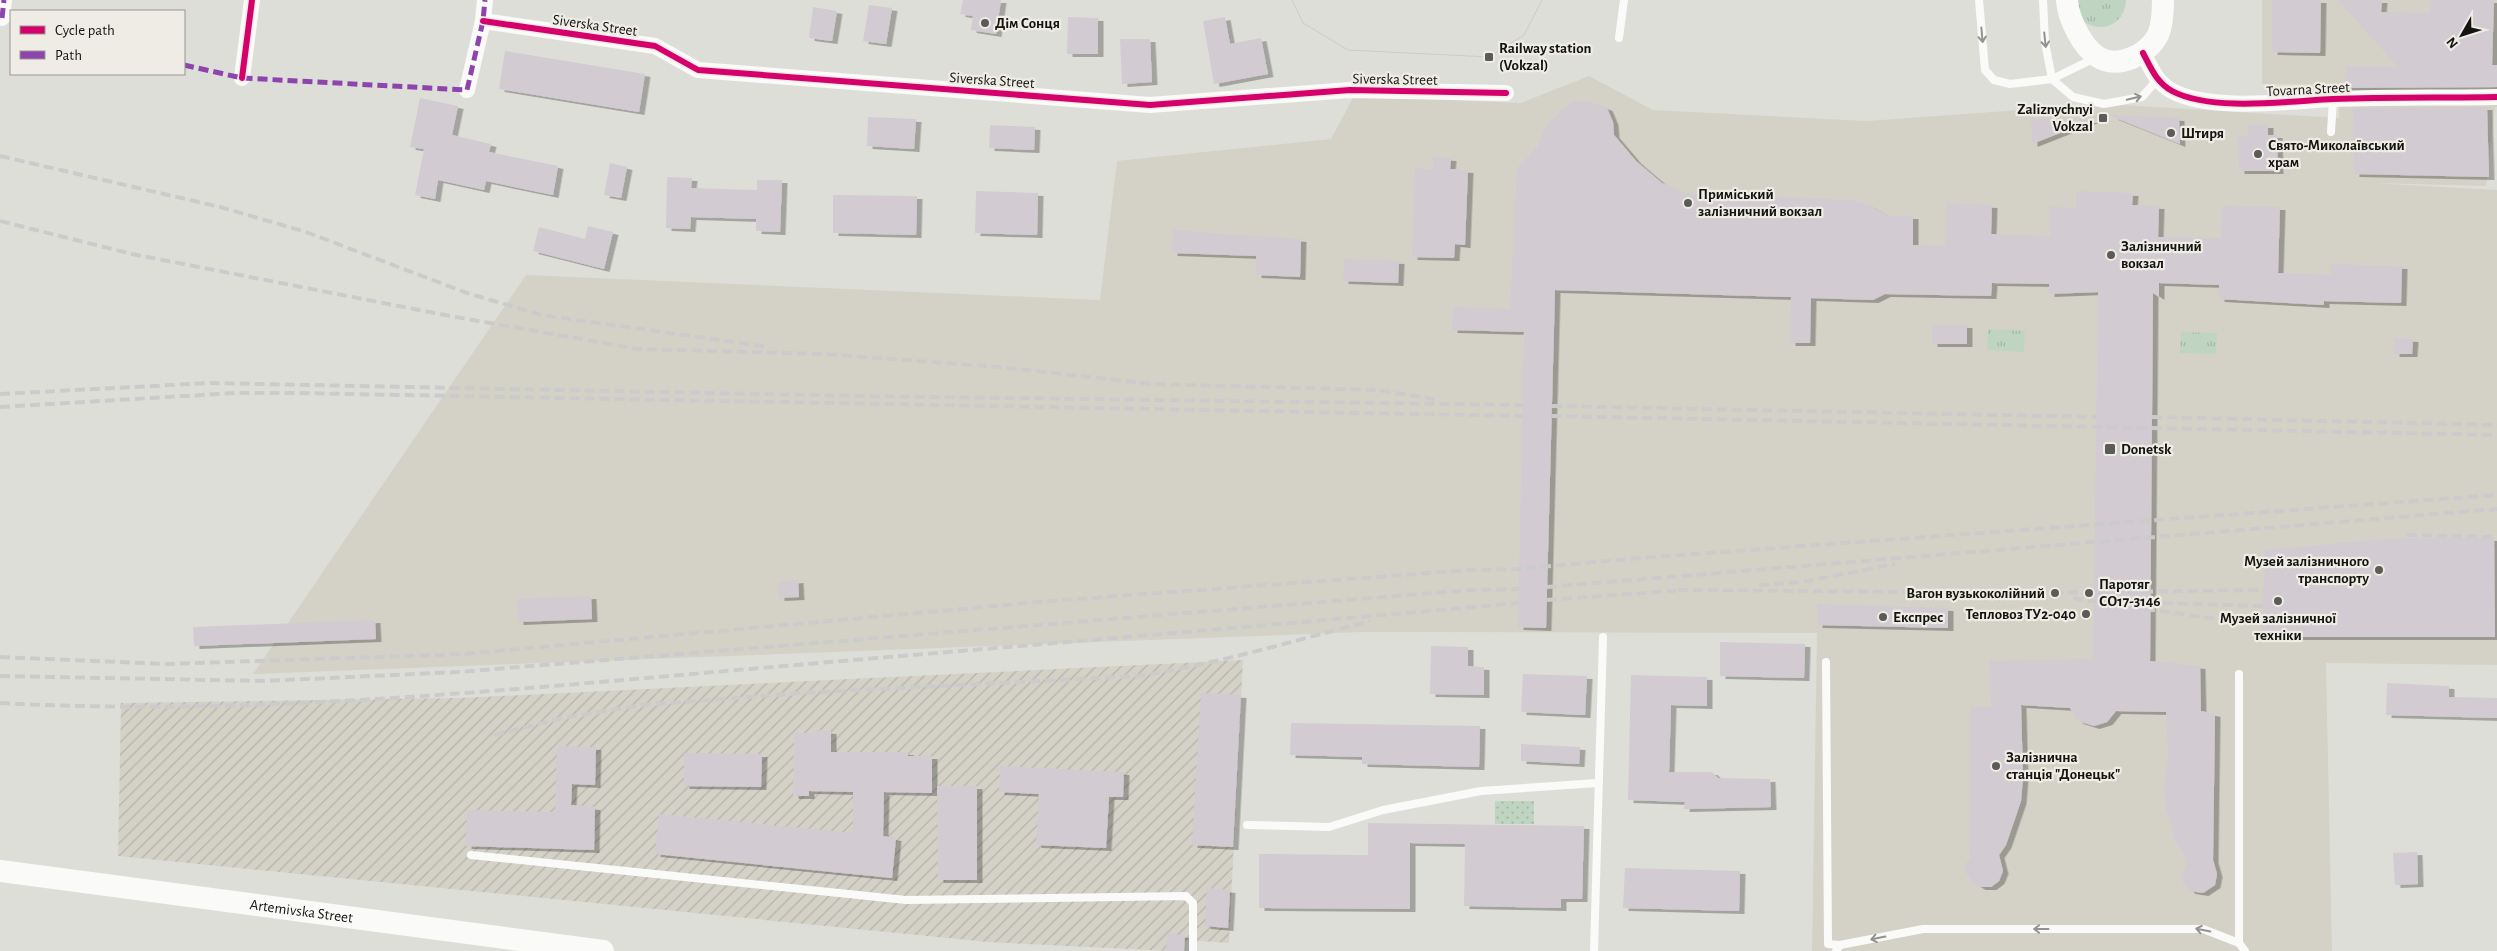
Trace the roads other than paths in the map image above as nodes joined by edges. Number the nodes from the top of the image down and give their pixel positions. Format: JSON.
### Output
{"nodes":[{"id":1,"x":4,"y":0,"type":"edge"},
{"id":2,"x":252,"y":0,"type":"edge"},
{"id":3,"x":485,"y":0,"type":"edge"},
{"id":4,"x":1624,"y":0,"type":"edge"},
{"id":5,"x":1980,"y":0,"type":"edge"},
{"id":6,"x":2043,"y":0,"type":"edge"},
{"id":7,"x":2067,"y":0,"type":"edge"},
{"id":8,"x":2163,"y":1,"type":"edge"},
{"id":9,"x":2,"y":18,"type":"dead end"},
{"id":10,"x":483,"y":21,"type":"junction"},
{"id":11,"x":1619,"y":38,"type":"dead end"},
{"id":12,"x":2142,"y":53,"type":"junction"},
{"id":13,"x":2098,"y":57,"type":"junction"},
{"id":14,"x":242,"y":78,"type":"dead end"},
{"id":15,"x":2052,"y":79,"type":"junction"},
{"id":16,"x":2157,"y":80,"type":"junction"},
{"id":17,"x":467,"y":90,"type":"dead end"},
{"id":18,"x":1506,"y":93,"type":"dead end"},
{"id":19,"x":2497,"y":97,"type":"edge"},
{"id":20,"x":2333,"y":99,"type":"junction"},
{"id":21,"x":2331,"y":132,"type":"dead end"},
{"id":22,"x":1602,"y":637,"type":"dead end"},
{"id":23,"x":1826,"y":662,"type":"dead end"},
{"id":24,"x":2239,"y":674,"type":"dead end"},
{"id":25,"x":1598,"y":783,"type":"junction"},
{"id":26,"x":1247,"y":825,"type":"dead end"},
{"id":27,"x":471,"y":855,"type":"dead end"},
{"id":28,"x":0,"y":871,"type":"edge"},
{"id":29,"x":2239,"y":942,"type":"junction"},
{"id":30,"x":1838,"y":948,"type":"edge"},
{"id":31,"x":603,"y":951,"type":"edge"},
{"id":32,"x":1194,"y":951,"type":"edge"},
{"id":33,"x":1594,"y":951,"type":"edge"},
{"id":34,"x":2245,"y":951,"type":"edge"}],
"edges":[{"from":1,"to":9,"type":"street"},
{"from":2,"to":14,"type":"street"},
{"from":3,"to":10,"type":"street"},
{"from":4,"to":11,"type":"lane"},
{"from":5,"to":15,"type":"lane","one_way":true},
{"from":6,"to":15,"type":"lane","one_way":true},
{"from":7,"to":13,"type":"main road"},
{"from":8,"to":12,"type":"main road"},
{"from":10,"to":17,"type":"street"},
{"from":10,"to":18,"type":"street","name":"Siverska Street"},
{"from":12,"to":13,"type":"main road"},
{"from":12,"to":16,"type":"street","name":"Tovarna Street"},
{"from":13,"to":15,"type":"lane"},
{"from":15,"to":16,"type":"lane","one_way":true},
{"from":16,"to":20,"type":"street","name":"Tovarna Street"},
{"from":19,"to":20,"type":"street","name":"Tovarna Street"},
{"from":20,"to":21,"type":"lane"},
{"from":22,"to":25,"type":"lane"},
{"from":23,"to":30,"type":"lane"},
{"from":24,"to":29,"type":"lane"},
{"from":25,"to":26,"type":"lane"},
{"from":25,"to":33,"type":"lane"},
{"from":27,"to":32,"type":"lane"},
{"from":28,"to":31,"type":"main road","name":"Artemivska Street"},
{"from":29,"to":30,"type":"lane","one_way":true},
{"from":29,"to":34,"type":"lane"}]}
